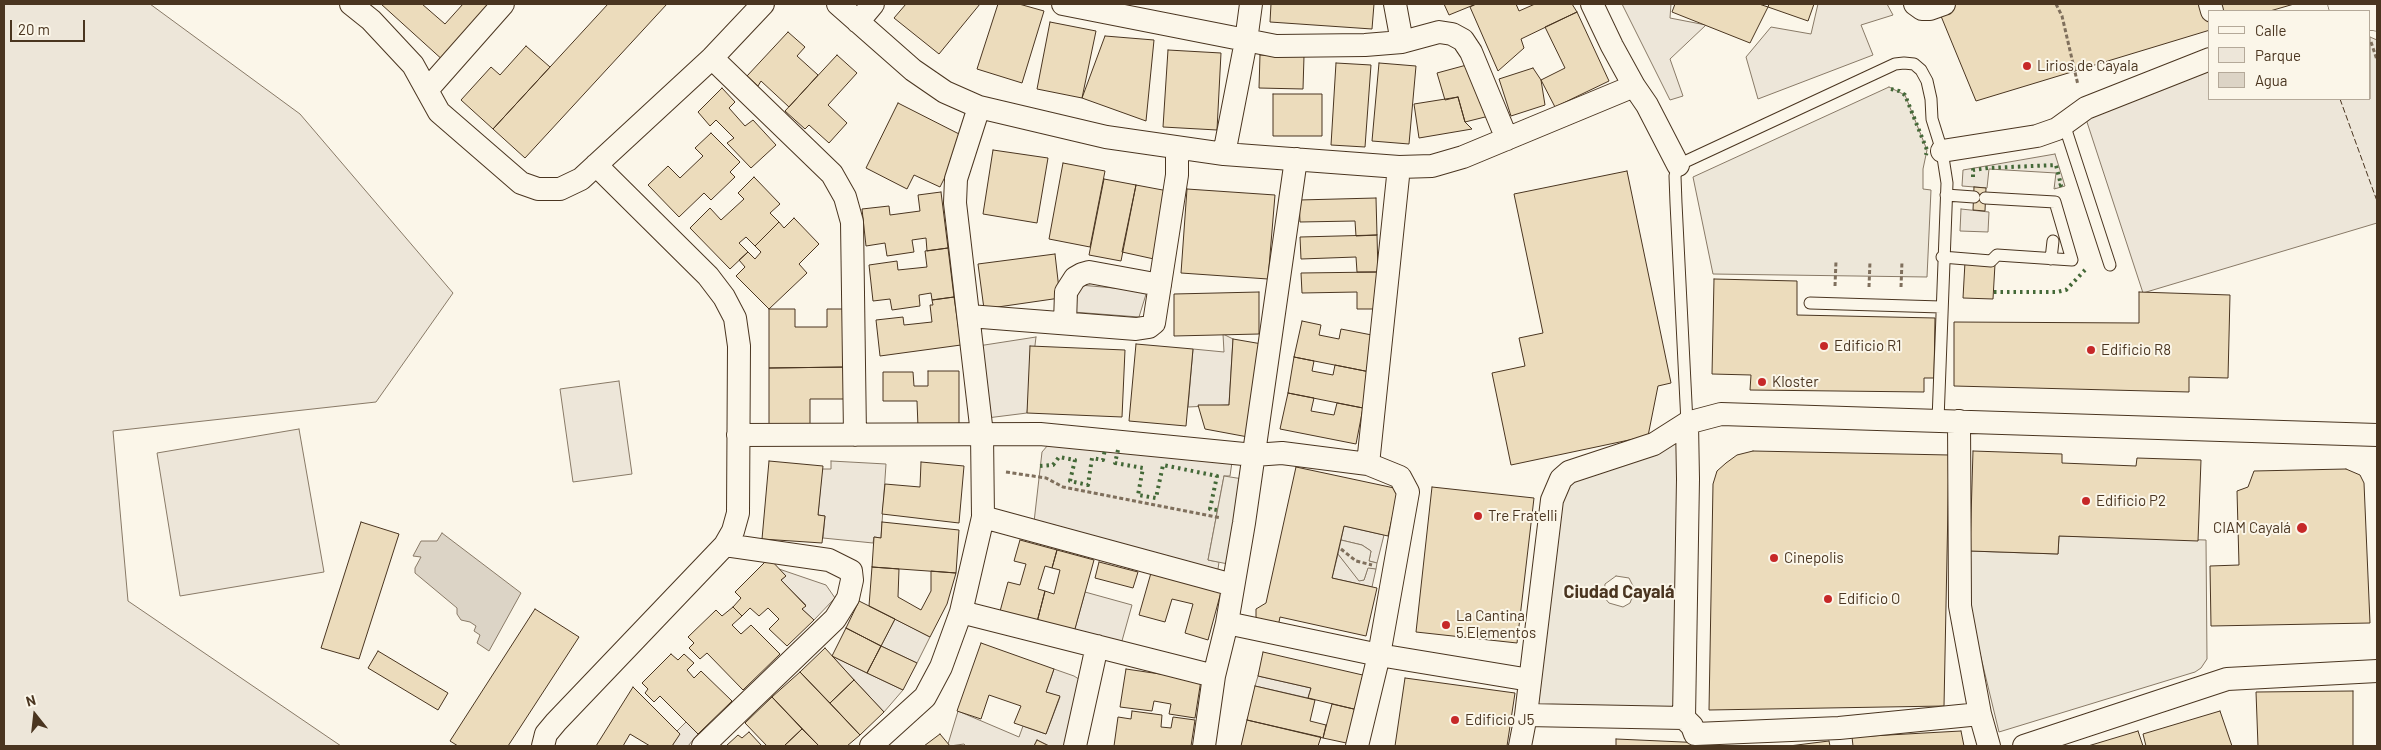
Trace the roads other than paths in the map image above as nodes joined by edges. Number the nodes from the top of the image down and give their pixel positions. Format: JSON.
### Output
{"nodes":[{"id":1,"x":350,"y":4,"type":"edge"},
{"id":2,"x":503,"y":4,"type":"edge"},
{"id":3,"x":763,"y":4,"type":"edge"},
{"id":4,"x":838,"y":4,"type":"edge"},
{"id":5,"x":873,"y":4,"type":"edge"},
{"id":6,"x":1066,"y":4,"type":"edge"},
{"id":7,"x":1251,"y":4,"type":"edge"},
{"id":8,"x":1395,"y":4,"type":"edge"},
{"id":9,"x":1592,"y":4,"type":"edge"},
{"id":10,"x":1915,"y":4,"type":"edge"},
{"id":11,"x":1944,"y":4,"type":"edge"},
{"id":12,"x":1111,"y":9,"type":"edge"},
{"id":13,"x":858,"y":22,"type":"junction"},
{"id":14,"x":1246,"y":41,"type":"junction"},
{"id":15,"x":1402,"y":42,"type":"junction"},
{"id":16,"x":712,"y":58,"type":"junction"},
{"id":17,"x":2208,"y":60,"type":"edge"},
{"id":18,"x":1634,"y":86,"type":"junction"},
{"id":19,"x":427,"y":90,"type":"junction"},
{"id":20,"x":979,"y":107,"type":"junction"},
{"id":21,"x":2064,"y":124,"type":"junction"},
{"id":22,"x":1507,"y":139,"type":"junction"},
{"id":23,"x":1177,"y":149,"type":"junction"},
{"id":24,"x":1942,"y":151,"type":"junction"},
{"id":25,"x":1224,"y":154,"type":"junction"},
{"id":26,"x":1296,"y":159,"type":"junction"},
{"id":27,"x":596,"y":165,"type":"junction"},
{"id":28,"x":1678,"y":165,"type":"junction"},
{"id":29,"x":1399,"y":167,"type":"junction"},
{"id":30,"x":1946,"y":195,"type":"junction"},
{"id":31,"x":2052,"y":241,"type":"dead end"},
{"id":32,"x":1942,"y":257,"type":"junction"},
{"id":33,"x":2051,"y":259,"type":"junction"},
{"id":34,"x":2110,"y":265,"type":"dead end"},
{"id":35,"x":1160,"y":285,"type":"junction"},
{"id":36,"x":1810,"y":303,"type":"dead end"},
{"id":37,"x":1941,"y":307,"type":"junction"},
{"id":38,"x":969,"y":316,"type":"junction"},
{"id":39,"x":1065,"y":323,"type":"junction"},
{"id":40,"x":1949,"y":420,"type":"junction"},
{"id":41,"x":1687,"y":423,"type":"junction"},
{"id":42,"x":982,"y":434,"type":"junction"},
{"id":43,"x":738,"y":435,"type":"junction"},
{"id":44,"x":856,"y":435,"type":"junction"},
{"id":45,"x":2377,"y":435,"type":"edge"},
{"id":46,"x":1254,"y":455,"type":"junction"},
{"id":47,"x":1368,"y":464,"type":"junction"},
{"id":48,"x":983,"y":517,"type":"junction"},
{"id":49,"x":725,"y":544,"type":"junction"},
{"id":50,"x":1233,"y":585,"type":"junction"},
{"id":51,"x":962,"y":612,"type":"junction"},
{"id":52,"x":1227,"y":623,"type":"junction"},
{"id":53,"x":1098,"y":646,"type":"junction"},
{"id":54,"x":1379,"y":656,"type":"junction"},
{"id":55,"x":2377,"y":670,"type":"edge"},
{"id":56,"x":1214,"y":676,"type":"junction"},
{"id":57,"x":1530,"y":680,"type":"junction"},
{"id":58,"x":1980,"y":714,"type":"junction"},
{"id":59,"x":1526,"y":715,"type":"junction"},
{"id":60,"x":1684,"y":718,"type":"junction"},
{"id":61,"x":1840,"y":737,"type":"edge"},
{"id":62,"x":1716,"y":739,"type":"edge"},
{"id":63,"x":543,"y":746,"type":"edge"},
{"id":64,"x":702,"y":746,"type":"edge"},
{"id":65,"x":872,"y":746,"type":"edge"},
{"id":66,"x":1075,"y":746,"type":"edge"},
{"id":67,"x":1204,"y":746,"type":"edge"},
{"id":68,"x":1357,"y":746,"type":"edge"},
{"id":69,"x":1520,"y":746,"type":"edge"},
{"id":70,"x":1989,"y":746,"type":"edge"},
{"id":71,"x":2024,"y":746,"type":"edge"}],
"edges":[{"from":1,"to":19,"type":"street"},
{"from":2,"to":19,"type":"street"},
{"from":3,"to":16,"type":"street"},
{"from":4,"to":13,"type":"street"},
{"from":5,"to":13,"type":"street"},
{"from":6,"to":12,"type":"street"},
{"from":7,"to":14,"type":"street"},
{"from":8,"to":15,"type":"street"},
{"from":9,"to":18,"type":"street"},
{"from":10,"to":11,"type":"street"},
{"from":12,"to":14,"type":"street"},
{"from":13,"to":20,"type":"street"},
{"from":14,"to":15,"type":"street"},
{"from":14,"to":25,"type":"street"},
{"from":15,"to":22,"type":"street"},
{"from":16,"to":27,"type":"street"},
{"from":16,"to":44,"type":"street"},
{"from":17,"to":21,"type":"street"},
{"from":18,"to":22,"type":"street"},
{"from":18,"to":28,"type":"street"},
{"from":19,"to":27,"type":"street"},
{"from":20,"to":23,"type":"street"},
{"from":20,"to":38,"type":"street"},
{"from":21,"to":24,"type":"street"},
{"from":21,"to":34,"type":"lane"},
{"from":22,"to":29,"type":"street"},
{"from":23,"to":25,"type":"street"},
{"from":23,"to":35,"type":"street"},
{"from":24,"to":28,"type":"lane"},
{"from":24,"to":30,"type":"lane"},
{"from":25,"to":26,"type":"street"},
{"from":26,"to":29,"type":"street"},
{"from":26,"to":46,"type":"street"},
{"from":27,"to":43,"type":"street"},
{"from":28,"to":41,"type":"lane"},
{"from":29,"to":47,"type":"street"},
{"from":30,"to":32,"type":"lane"},
{"from":30,"to":33,"type":"lane"},
{"from":31,"to":33,"type":"lane"},
{"from":32,"to":33,"type":"lane"},
{"from":32,"to":37,"type":"lane"},
{"from":35,"to":39,"type":"street"},
{"from":35,"to":39,"type":"street"},
{"from":36,"to":37,"type":"lane"},
{"from":37,"to":40,"type":"lane"},
{"from":38,"to":39,"type":"street"},
{"from":38,"to":42,"type":"street"},
{"from":40,"to":41,"type":"street"},
{"from":40,"to":45,"type":"street"},
{"from":40,"to":58,"type":"street"},
{"from":41,"to":57,"type":"lane"},
{"from":41,"to":60,"type":"street"},
{"from":42,"to":44,"type":"street"},
{"from":42,"to":46,"type":"street"},
{"from":42,"to":48,"type":"street"},
{"from":43,"to":44,"type":"street"},
{"from":43,"to":49,"type":"street"},
{"from":46,"to":47,"type":"street"},
{"from":46,"to":50,"type":"street"},
{"from":47,"to":54,"type":"street"},
{"from":48,"to":50,"type":"street"},
{"from":48,"to":51,"type":"street"},
{"from":49,"to":63,"type":"street"},
{"from":49,"to":64,"type":"street"},
{"from":50,"to":52,"type":"street"},
{"from":51,"to":53,"type":"street"},
{"from":51,"to":65,"type":"street"},
{"from":52,"to":54,"type":"street"},
{"from":52,"to":56,"type":"street"},
{"from":53,"to":56,"type":"street"},
{"from":53,"to":66,"type":"street"},
{"from":54,"to":57,"type":"street"},
{"from":54,"to":68,"type":"street"},
{"from":55,"to":71,"type":"street"},
{"from":56,"to":67,"type":"street"},
{"from":57,"to":59,"type":"lane"},
{"from":58,"to":61,"type":"street"},
{"from":58,"to":70,"type":"street"},
{"from":59,"to":60,"type":"street"},
{"from":59,"to":69,"type":"street"},
{"from":60,"to":62,"type":"street"},
{"from":61,"to":62,"type":"street"}]}
